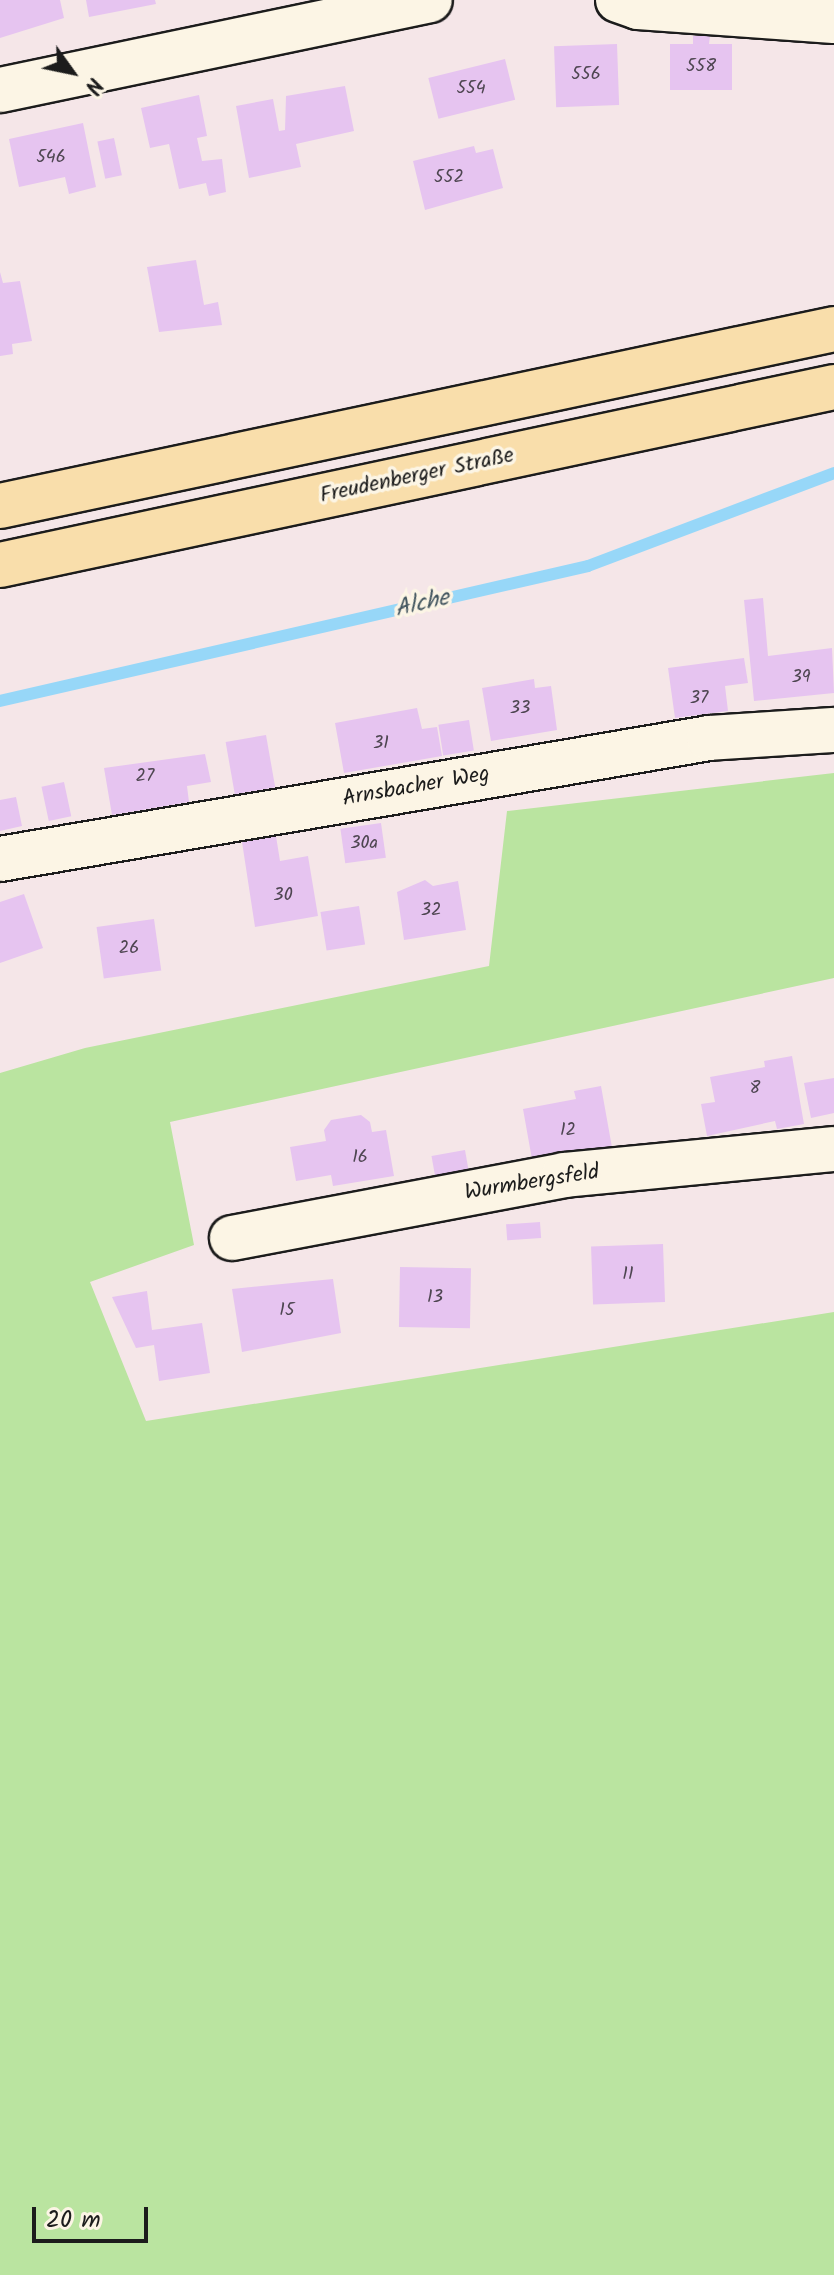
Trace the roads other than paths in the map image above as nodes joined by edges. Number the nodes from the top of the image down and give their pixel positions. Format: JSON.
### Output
{"nodes":[{"id":1,"x":430,"y":0,"type":"edge"},
{"id":2,"x":618,"y":0,"type":"edge"},
{"id":3,"x":834,"y":21,"type":"edge"},
{"id":4,"x":0,"y":90,"type":"edge"},
{"id":5,"x":834,"y":329,"type":"edge"},
{"id":6,"x":834,"y":387,"type":"edge"},
{"id":7,"x":0,"y":506,"type":"edge"},
{"id":8,"x":0,"y":565,"type":"edge"},
{"id":9,"x":834,"y":730,"type":"edge"},
{"id":10,"x":0,"y":859,"type":"edge"},
{"id":11,"x":834,"y":1149,"type":"edge"},
{"id":12,"x":232,"y":1238,"type":"dead end"}],
"edges":[{"from":1,"to":4,"type":"street"},
{"from":2,"to":3,"type":"street"},
{"from":5,"to":7,"type":"main road"},
{"from":6,"to":8,"type":"main road","name":"Freudenberger Straße"},
{"from":9,"to":10,"type":"street","name":"Arnsbacher Weg"},
{"from":11,"to":12,"type":"street","name":"Wurmbergsfeld"}]}
